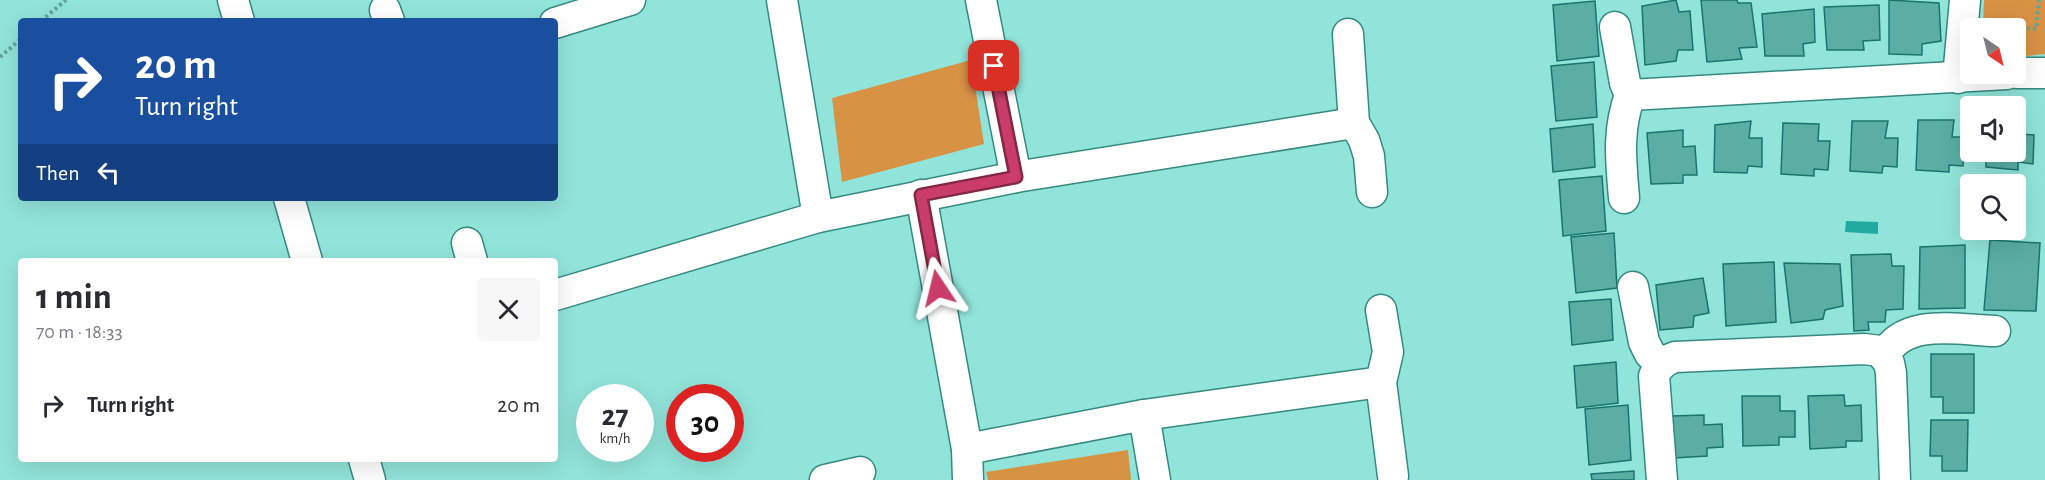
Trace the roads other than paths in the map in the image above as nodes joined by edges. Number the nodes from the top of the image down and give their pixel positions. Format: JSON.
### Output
{"nodes":[{"id":1,"x":233,"y":0,"type":"edge"},
{"id":2,"x":630,"y":0,"type":"edge"},
{"id":3,"x":782,"y":0,"type":"edge"},
{"id":4,"x":981,"y":0,"type":"edge"},
{"id":5,"x":1964,"y":13,"type":"edge"},
{"id":6,"x":238,"y":18,"type":"edge"},
{"id":7,"x":558,"y":22,"type":"edge"},
{"id":8,"x":1616,"y":27,"type":"dead end"},
{"id":9,"x":1348,"y":33,"type":"dead end"},
{"id":10,"x":2026,"y":73,"type":"edge"},
{"id":11,"x":2045,"y":73,"type":"edge"},
{"id":12,"x":1958,"y":78,"type":"joint"},
{"id":13,"x":1630,"y":95,"type":"junction"},
{"id":14,"x":1354,"y":123,"type":"junction"},
{"id":15,"x":1016,"y":177,"type":"junction"},
{"id":16,"x":1372,"y":192,"type":"dead end"},
{"id":17,"x":921,"y":195,"type":"junction"},
{"id":18,"x":1624,"y":198,"type":"dead end"},
{"id":19,"x":290,"y":201,"type":"edge"},
{"id":20,"x":818,"y":217,"type":"junction"},
{"id":21,"x":307,"y":258,"type":"edge"},
{"id":22,"x":1633,"y":287,"type":"dead end"},
{"id":23,"x":558,"y":294,"type":"edge"},
{"id":24,"x":1381,"y":310,"type":"dead end"},
{"id":25,"x":1995,"y":331,"type":"dead end"},
{"id":26,"x":1884,"y":356,"type":"junction"},
{"id":27,"x":1662,"y":364,"type":"junction"},
{"id":28,"x":1381,"y":382,"type":"junction"},
{"id":29,"x":1144,"y":415,"type":"junction"},
{"id":30,"x":967,"y":449,"type":"junction"},
{"id":31,"x":365,"y":462,"type":"edge"},
{"id":32,"x":860,"y":472,"type":"dead end"},
{"id":33,"x":1392,"y":477,"type":"dead end"},
{"id":34,"x":370,"y":480,"type":"edge"},
{"id":35,"x":825,"y":480,"type":"edge"},
{"id":36,"x":968,"y":480,"type":"edge"},
{"id":37,"x":1155,"y":480,"type":"edge"},
{"id":38,"x":1662,"y":480,"type":"edge"},
{"id":39,"x":1894,"y":480,"type":"edge"}],
"edges":[{"from":1,"to":6,"type":"street"},
{"from":2,"to":7,"type":"street"},
{"from":3,"to":20,"type":"street"},
{"from":4,"to":15,"type":"street"},
{"from":5,"to":12,"type":"street"},
{"from":8,"to":13,"type":"street"},
{"from":9,"to":14,"type":"street"},
{"from":10,"to":11,"type":"street"},
{"from":12,"to":13,"type":"street"},
{"from":13,"to":18,"type":"street"},
{"from":14,"to":15,"type":"street"},
{"from":14,"to":16,"type":"street"},
{"from":15,"to":17,"type":"street"},
{"from":17,"to":20,"type":"street"},
{"from":17,"to":30,"type":"street"},
{"from":19,"to":21,"type":"street"},
{"from":20,"to":23,"type":"street"},
{"from":22,"to":27,"type":"street"},
{"from":24,"to":28,"type":"street"},
{"from":25,"to":26,"type":"street"},
{"from":26,"to":27,"type":"street"},
{"from":26,"to":39,"type":"street"},
{"from":27,"to":38,"type":"street"},
{"from":28,"to":29,"type":"street"},
{"from":28,"to":33,"type":"street"},
{"from":29,"to":30,"type":"street"},
{"from":29,"to":37,"type":"street"},
{"from":30,"to":36,"type":"street"},
{"from":31,"to":34,"type":"street"},
{"from":32,"to":35,"type":"street"}]}
